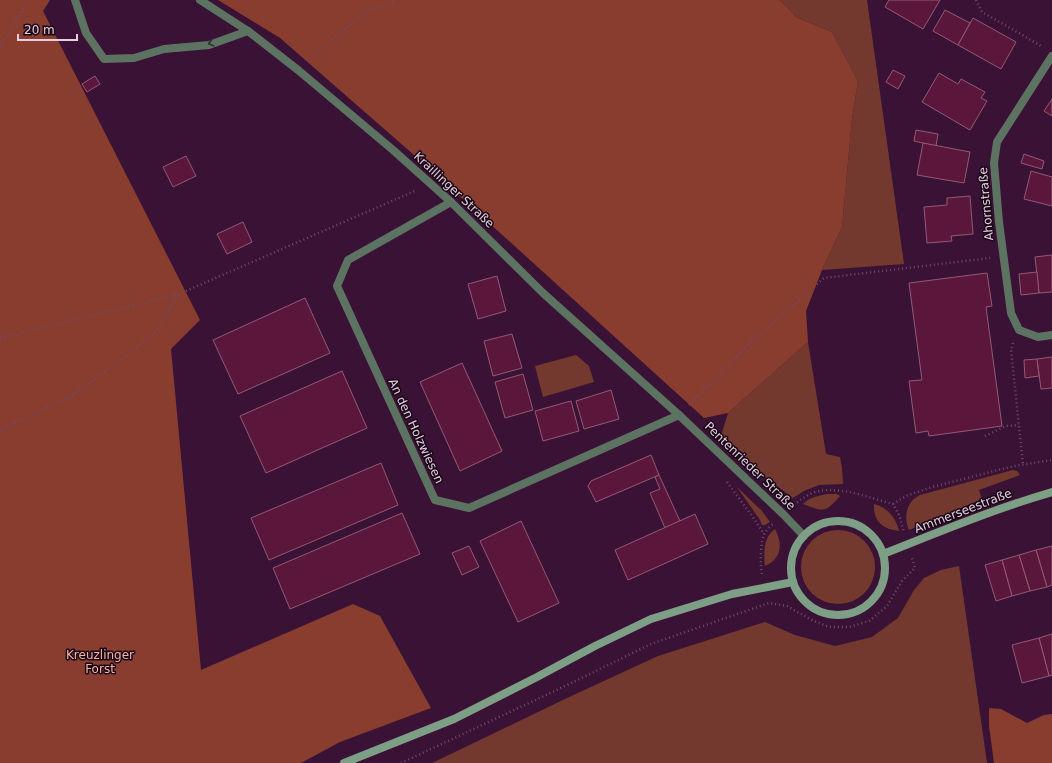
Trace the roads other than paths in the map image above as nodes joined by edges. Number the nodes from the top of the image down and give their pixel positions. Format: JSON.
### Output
{"nodes":[{"id":1,"x":75,"y":0,"type":"edge"},
{"id":2,"x":200,"y":0,"type":"edge"},
{"id":3,"x":248,"y":30,"type":"junction"},
{"id":4,"x":1050,"y":53,"type":"edge"},
{"id":5,"x":451,"y":202,"type":"junction"},
{"id":6,"x":1052,"y":335,"type":"edge"},
{"id":7,"x":679,"y":414,"type":"junction"},
{"id":8,"x":1052,"y":492,"type":"edge"},
{"id":9,"x":804,"y":536,"type":"junction"},
{"id":10,"x":883,"y":554,"type":"junction"},
{"id":11,"x":793,"y":582,"type":"junction"},
{"id":12,"x":344,"y":763,"type":"edge"}],
"edges":[{"from":3,"to":1,"type":"street","one_way":true},
{"from":2,"to":3,"type":"street","name":"Kraillinger Straße"},
{"from":3,"to":5,"type":"street","name":"Kraillinger Straße"},
{"from":4,"to":6,"type":"street","name":"Ahornstraße"},
{"from":5,"to":7,"type":"street","name":"Kraillinger Straße"},
{"from":5,"to":7,"type":"street","name":"An den Holzwiesen"},
{"from":7,"to":9,"type":"street","name":"Pentenrieder Straße"},
{"from":8,"to":10,"type":"main road","name":"Ammerseestraße"},
{"from":9,"to":10,"type":"main road"},
{"from":9,"to":11,"type":"main road"},
{"from":10,"to":11,"type":"main road"},
{"from":11,"to":12,"type":"main road"}]}
